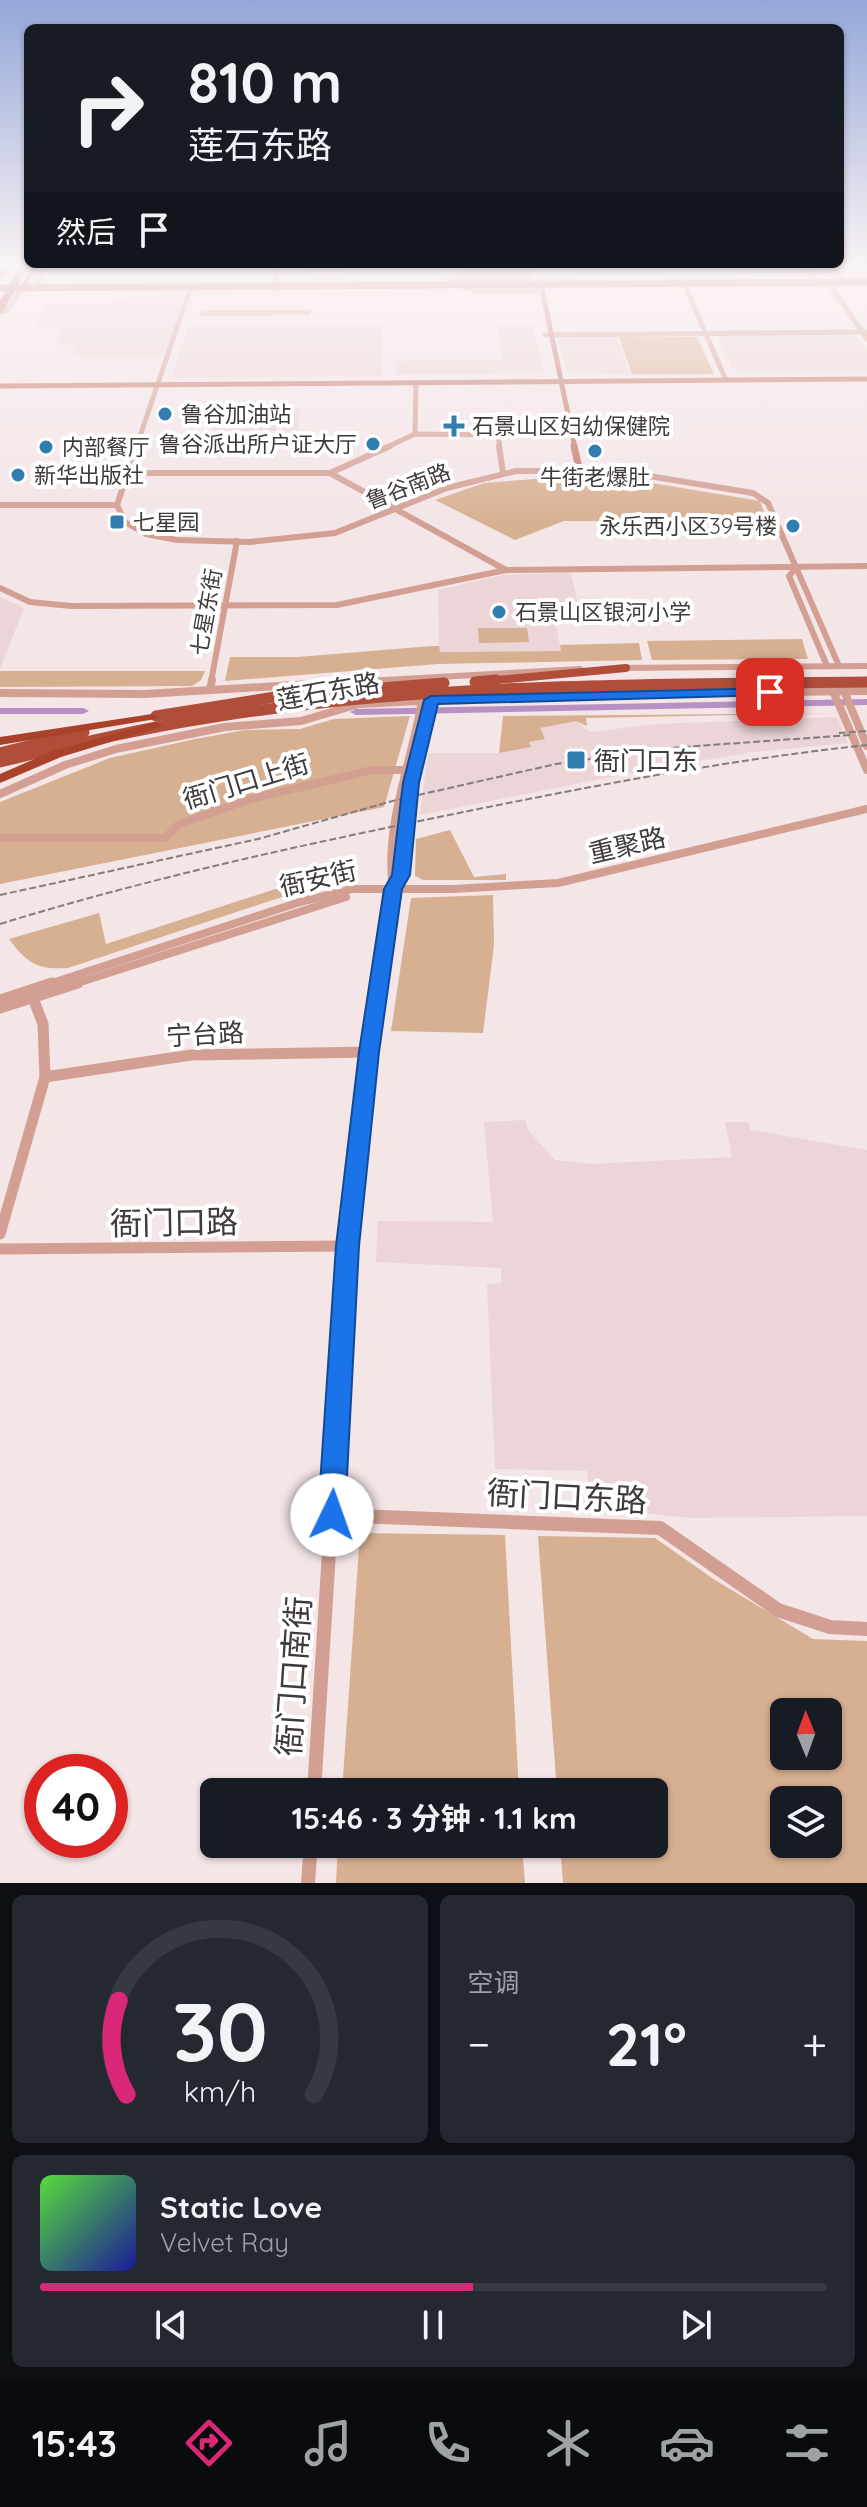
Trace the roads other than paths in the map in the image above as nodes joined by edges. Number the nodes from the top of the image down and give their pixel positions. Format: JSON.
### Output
{"nodes":[{"id":1,"x":168,"y":354,"type":"edge"},
{"id":2,"x":552,"y":354,"type":"edge"},
{"id":3,"x":714,"y":354,"type":"edge"},
{"id":4,"x":725,"y":378,"type":"junction"},
{"id":5,"x":867,"y":378,"type":"edge"},
{"id":6,"x":557,"y":380,"type":"junction"},
{"id":7,"x":158,"y":383,"type":"junction"},
{"id":8,"x":416,"y":383,"type":"junction"},
{"id":9,"x":0,"y":385,"type":"edge"},
{"id":10,"x":415,"y":434,"type":"junction"},
{"id":11,"x":576,"y":468,"type":"junction"},
{"id":12,"x":128,"y":473,"type":"junction"},
{"id":13,"x":330,"y":473,"type":"junction"},
{"id":14,"x":503,"y":473,"type":"junction"},
{"id":15,"x":117,"y":505,"type":"junction"},
{"id":16,"x":1,"y":506,"type":"edge"},
{"id":17,"x":396,"y":510,"type":"junction"},
{"id":18,"x":237,"y":541,"type":"junction"},
{"id":19,"x":867,"y":566,"type":"edge"},
{"id":20,"x":797,"y":567,"type":"junction"},
{"id":21,"x":506,"y":570,"type":"junction"},
{"id":22,"x":0,"y":588,"type":"edge"},
{"id":23,"x":226,"y":605,"type":"junction"},
{"id":24,"x":827,"y":666,"type":"junction"},
{"id":25,"x":839,"y":666,"type":"junction"},
{"id":26,"x":867,"y":666,"type":"edge"},
{"id":27,"x":626,"y":668,"type":"junction"},
{"id":28,"x":867,"y":676,"type":"edge"},
{"id":29,"x":475,"y":682,"type":"junction"},
{"id":30,"x":867,"y":683,"type":"edge"},
{"id":31,"x":210,"y":690,"type":"junction"},
{"id":32,"x":867,"y":691,"type":"edge"},
{"id":33,"x":738,"y":692,"type":"junction"},
{"id":34,"x":405,"y":694,"type":"junction"},
{"id":35,"x":834,"y":694,"type":"junction"},
{"id":36,"x":845,"y":694,"type":"junction"},
{"id":37,"x":0,"y":695,"type":"edge"},
{"id":38,"x":540,"y":695,"type":"junction"},
{"id":39,"x":426,"y":702,"type":"junction"},
{"id":40,"x":154,"y":721,"type":"junction"},
{"id":41,"x":0,"y":741,"type":"edge"},
{"id":42,"x":867,"y":746,"type":"edge"},
{"id":43,"x":20,"y":752,"type":"junction"},
{"id":44,"x":0,"y":753,"type":"edge"},
{"id":45,"x":0,"y":762,"type":"edge"},
{"id":46,"x":410,"y":770,"type":"junction"},
{"id":47,"x":867,"y":770,"type":"edge"},
{"id":48,"x":1,"y":779,"type":"edge"},
{"id":49,"x":0,"y":794,"type":"edge"},
{"id":50,"x":867,"y":809,"type":"edge"},
{"id":51,"x":0,"y":838,"type":"edge"},
{"id":52,"x":393,"y":889,"type":"junction"},
{"id":53,"x":32,"y":994,"type":"junction"},
{"id":54,"x":0,"y":1000,"type":"edge"},
{"id":55,"x":0,"y":1008,"type":"edge"},
{"id":56,"x":369,"y":1052,"type":"junction"},
{"id":57,"x":45,"y":1077,"type":"junction"},
{"id":58,"x":0,"y":1234,"type":"edge"},
{"id":59,"x":348,"y":1246,"type":"junction"},
{"id":60,"x":0,"y":1249,"type":"edge"},
{"id":61,"x":332,"y":1515,"type":"junction"},
{"id":62,"x":867,"y":1629,"type":"edge"},
{"id":63,"x":315,"y":1778,"type":"edge"},
{"id":64,"x":310,"y":1858,"type":"edge"},
{"id":65,"x":308,"y":1883,"type":"edge"}],
"edges":[{"from":1,"to":7,"type":"street"},
{"from":2,"to":6,"type":"main road"},
{"from":3,"to":4,"type":"street"},
{"from":4,"to":5,"type":"main road"},
{"from":4,"to":6,"type":"main road"},
{"from":5,"to":6,"type":"main road"},
{"from":6,"to":7,"type":"main road"},
{"from":6,"to":8,"type":"main road"},
{"from":6,"to":11,"type":"main road"},
{"from":7,"to":8,"type":"main road"},
{"from":7,"to":9,"type":"main road"},
{"from":7,"to":12,"type":"street"},
{"from":8,"to":10,"type":"street"},
{"from":10,"to":13,"type":"street"},
{"from":10,"to":14,"type":"street"},
{"from":11,"to":14,"type":"street","name":"鲁谷南路"},
{"from":11,"to":20,"type":"street","name":"鲁谷南路"},
{"from":12,"to":13,"type":"street"},
{"from":12,"to":15,"type":"street"},
{"from":13,"to":17,"type":"street"},
{"from":14,"to":17,"type":"street","name":"鲁谷南路"},
{"from":15,"to":16,"type":"street"},
{"from":15,"to":18,"type":"street","name":"鲁谷南路"},
{"from":17,"to":18,"type":"street","name":"鲁谷南路"},
{"from":17,"to":21,"type":"street"},
{"from":18,"to":23,"type":"street","name":"七星东街"},
{"from":19,"to":20,"type":"street"},
{"from":20,"to":21,"type":"street"},
{"from":20,"to":24,"type":"street"},
{"from":20,"to":25,"type":"street"},
{"from":21,"to":23,"type":"street"},
{"from":22,"to":23,"type":"street"},
{"from":23,"to":31,"type":"street","name":"七星东街"},
{"from":24,"to":25,"type":"street","name":"莲石东路"},
{"from":24,"to":27,"type":"street","name":"莲石东路"},
{"from":25,"to":26,"type":"street","name":"莲石东路"},
{"from":27,"to":29,"type":"highway"},
{"from":27,"to":31,"type":"street","name":"莲石东路"},
{"from":28,"to":29,"type":"highway","name":"莲石东路"},
{"from":29,"to":40,"type":"highway","name":"莲石东路"},
{"from":30,"to":33,"type":"highway"},
{"from":30,"to":34,"type":"highway","name":"莲石东路"},
{"from":31,"to":37,"type":"street","name":"莲石东路"},
{"from":32,"to":36,"type":"street","name":"莲石东路"},
{"from":33,"to":35,"type":"street","name":"莲石东路"},
{"from":33,"to":38,"type":"street","name":"莲石东路"},
{"from":34,"to":38,"type":"highway"},
{"from":34,"to":40,"type":"highway","name":"莲石东路"},
{"from":35,"to":36,"type":"street","name":"莲石东路"},
{"from":35,"to":47,"type":"street"},
{"from":36,"to":42,"type":"street"},
{"from":38,"to":39,"type":"street","name":"莲石东路"},
{"from":39,"to":46,"type":"street"},
{"from":39,"to":46,"type":"street"},
{"from":39,"to":49,"type":"street","name":"莲石东路"},
{"from":40,"to":41,"type":"highway"},
{"from":40,"to":43,"type":"highway","name":"莲石东路"},
{"from":40,"to":48,"type":"highway"},
{"from":43,"to":44,"type":"highway","name":"莲石东路"},
{"from":43,"to":45,"type":"highway","name":"莲石东路"},
{"from":46,"to":51,"type":"street","name":"衙门口上街"},
{"from":46,"to":52,"type":"street","name":"衙门口南街"},
{"from":50,"to":52,"type":"street","name":"重聚路"},
{"from":52,"to":53,"type":"street","name":"衙安街"},
{"from":52,"to":56,"type":"street","name":"衙门口南街"},
{"from":53,"to":54,"type":"street","name":"衙安街"},
{"from":53,"to":55,"type":"street","name":"衙安街"},
{"from":53,"to":57,"type":"street"},
{"from":56,"to":57,"type":"street","name":"宁台路"},
{"from":56,"to":59,"type":"street","name":"衙门口南街"},
{"from":57,"to":58,"type":"street"},
{"from":59,"to":60,"type":"street","name":"衙门口路"},
{"from":59,"to":61,"type":"street","name":"衙门口南街"},
{"from":61,"to":62,"type":"street","name":"衙门口东路"},
{"from":61,"to":63,"type":"street","name":"衙门口南街"},
{"from":64,"to":65,"type":"street"}]}
